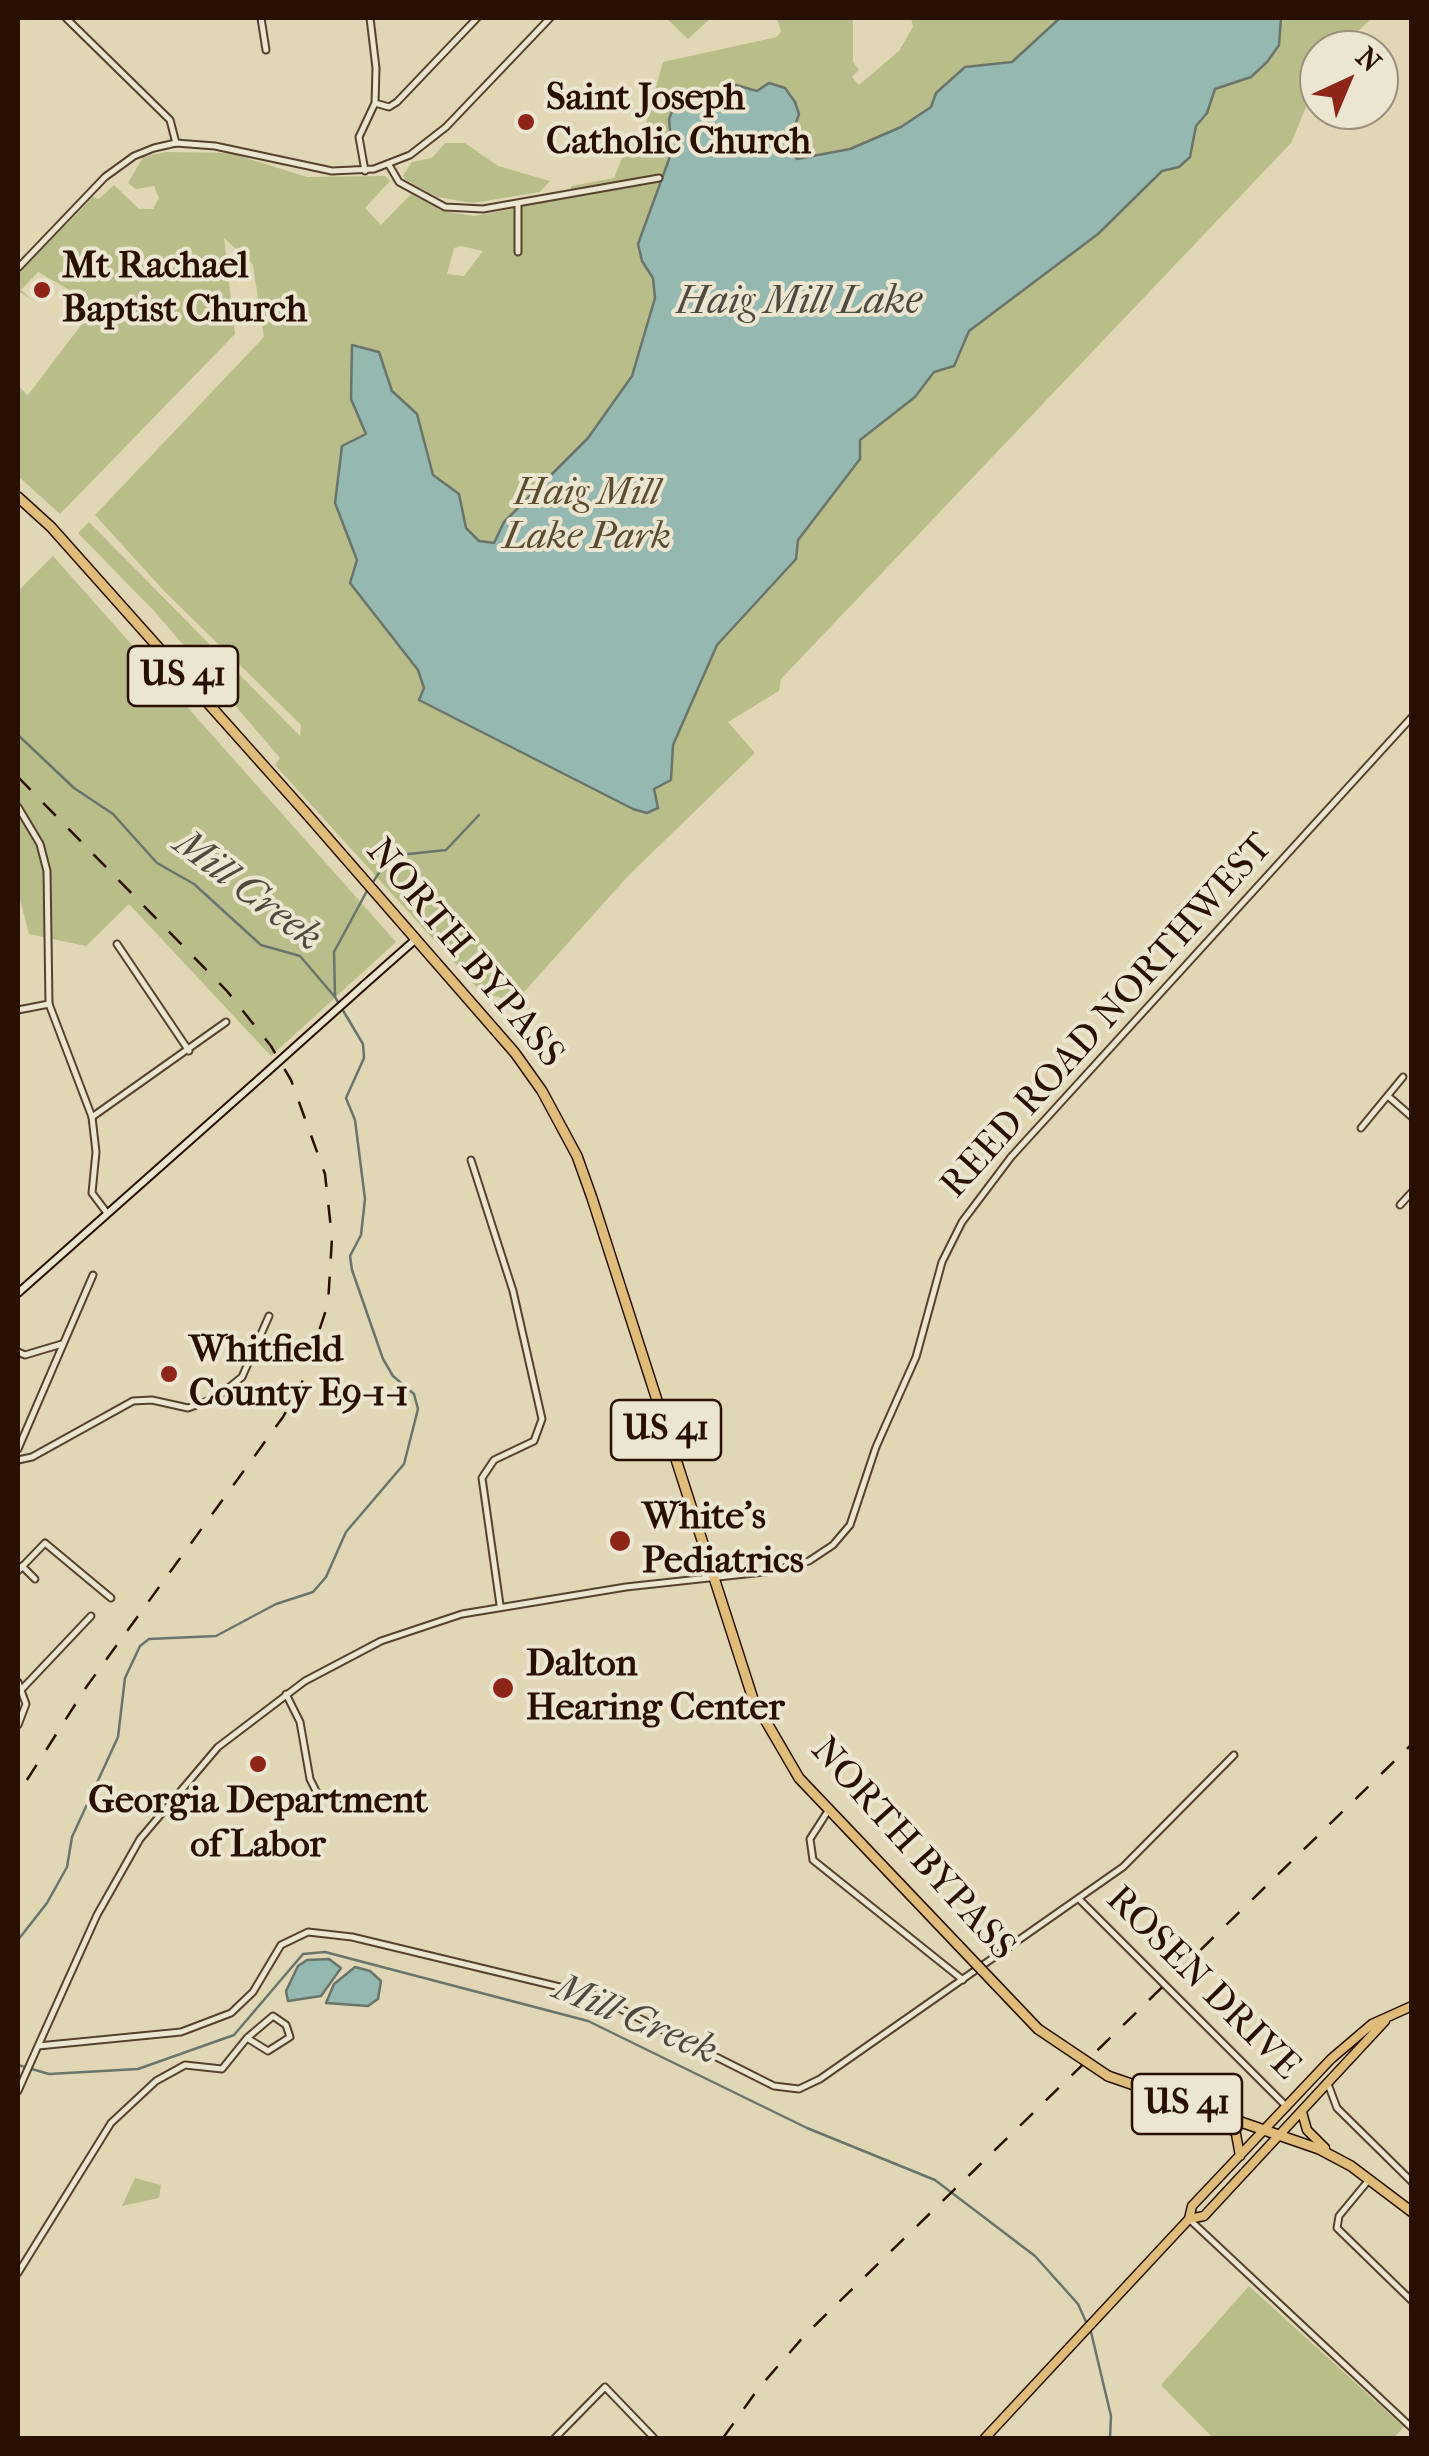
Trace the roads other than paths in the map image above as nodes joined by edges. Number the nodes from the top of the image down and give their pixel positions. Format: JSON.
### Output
{"nodes":[{"id":1,"x":66,"y":18,"type":"edge"},
{"id":2,"x":262,"y":18,"type":"edge"},
{"id":3,"x":370,"y":18,"type":"edge"},
{"id":4,"x":477,"y":18,"type":"edge"},
{"id":5,"x":550,"y":18,"type":"edge"},
{"id":6,"x":266,"y":50,"type":"dead end"},
{"id":7,"x":375,"y":103,"type":"junction"},
{"id":8,"x":176,"y":143,"type":"junction"},
{"id":9,"x":389,"y":165,"type":"junction"},
{"id":10,"x":366,"y":170,"type":"junction"},
{"id":11,"x":659,"y":178,"type":"dead end"},
{"id":12,"x":518,"y":204,"type":"junction"},
{"id":13,"x":518,"y":252,"type":"dead end"},
{"id":14,"x":18,"y":268,"type":"edge"},
{"id":15,"x":18,"y":497,"type":"edge"},
{"id":16,"x":1412,"y":717,"type":"edge"},
{"id":17,"x":18,"y":807,"type":"edge"},
{"id":18,"x":416,"y":940,"type":"junction"},
{"id":19,"x":118,"y":944,"type":"dead end"},
{"id":20,"x":50,"y":1004,"type":"junction"},
{"id":21,"x":18,"y":1010,"type":"edge"},
{"id":22,"x":226,"y":1022,"type":"dead end"},
{"id":23,"x":189,"y":1050,"type":"junction"},
{"id":24,"x":1403,"y":1077,"type":"dead end"},
{"id":25,"x":1389,"y":1097,"type":"junction"},
{"id":26,"x":92,"y":1117,"type":"junction"},
{"id":27,"x":1412,"y":1117,"type":"edge"},
{"id":28,"x":1361,"y":1128,"type":"dead end"},
{"id":29,"x":471,"y":1160,"type":"dead end"},
{"id":30,"x":1412,"y":1192,"type":"edge"},
{"id":31,"x":1400,"y":1205,"type":"dead end"},
{"id":32,"x":108,"y":1216,"type":"junction"},
{"id":33,"x":93,"y":1275,"type":"dead end"},
{"id":34,"x":18,"y":1293,"type":"edge"},
{"id":35,"x":269,"y":1316,"type":"dead end"},
{"id":36,"x":64,"y":1343,"type":"junction"},
{"id":37,"x":18,"y":1352,"type":"edge"},
{"id":38,"x":18,"y":1449,"type":"edge"},
{"id":39,"x":18,"y":1460,"type":"edge"},
{"id":40,"x":20,"y":1569,"type":"edge"},
{"id":41,"x":714,"y":1577,"type":"junction"},
{"id":42,"x":35,"y":1579,"type":"dead end"},
{"id":43,"x":111,"y":1598,"type":"dead end"},
{"id":44,"x":500,"y":1605,"type":"junction"},
{"id":45,"x":91,"y":1616,"type":"dead end"},
{"id":46,"x":18,"y":1682,"type":"edge"},
{"id":47,"x":20,"y":1690,"type":"junction"},
{"id":48,"x":286,"y":1694,"type":"junction"},
{"id":49,"x":19,"y":1724,"type":"edge"},
{"id":50,"x":1234,"y":1755,"type":"dead end"},
{"id":51,"x":390,"y":1798,"type":"dead end"},
{"id":52,"x":828,"y":1811,"type":"junction"},
{"id":53,"x":1078,"y":1900,"type":"junction"},
{"id":54,"x":963,"y":1980,"type":"junction"},
{"id":55,"x":1412,"y":2006,"type":"edge"},
{"id":56,"x":1385,"y":2022,"type":"junction"},
{"id":57,"x":248,"y":2038,"type":"junction"},
{"id":58,"x":38,"y":2046,"type":"junction"},
{"id":59,"x":1328,"y":2084,"type":"junction"},
{"id":60,"x":18,"y":2091,"type":"edge"},
{"id":61,"x":1287,"y":2107,"type":"junction"},
{"id":62,"x":1219,"y":2112,"type":"junction"},
{"id":63,"x":1302,"y":2112,"type":"junction"},
{"id":64,"x":1268,"y":2128,"type":"junction"},
{"id":65,"x":1283,"y":2134,"type":"junction"},
{"id":66,"x":1239,"y":2158,"type":"junction"},
{"id":67,"x":1340,"y":2160,"type":"junction"},
{"id":68,"x":1369,"y":2179,"type":"junction"},
{"id":69,"x":1412,"y":2182,"type":"edge"},
{"id":70,"x":1412,"y":2212,"type":"edge"},
{"id":71,"x":1189,"y":2219,"type":"junction"},
{"id":72,"x":18,"y":2273,"type":"edge"},
{"id":73,"x":1412,"y":2301,"type":"edge"},
{"id":74,"x":1412,"y":2428,"type":"edge"},
{"id":75,"x":554,"y":2438,"type":"edge"},
{"id":76,"x":653,"y":2438,"type":"edge"},
{"id":77,"x":984,"y":2438,"type":"edge"}],
"edges":[{"from":1,"to":8,"type":"street"},
{"from":2,"to":6,"type":"street"},
{"from":3,"to":7,"type":"street"},
{"from":4,"to":7,"type":"street"},
{"from":5,"to":9,"type":"street"},
{"from":7,"to":10,"type":"street"},
{"from":8,"to":10,"type":"street"},
{"from":8,"to":14,"type":"street"},
{"from":9,"to":10,"type":"street"},
{"from":9,"to":12,"type":"street"},
{"from":11,"to":12,"type":"street"},
{"from":12,"to":13,"type":"street"},
{"from":15,"to":18,"type":"highway","name":"NORTH BYPASS","number":"US 41"},
{"from":16,"to":41,"type":"street","name":"REED ROAD NORTHWEST"},
{"from":17,"to":20,"type":"street"},
{"from":18,"to":32,"type":"main road","bridge":true},
{"from":18,"to":41,"type":"highway","name":"NORTH BYPASS","number":"US 41"},
{"from":19,"to":23,"type":"street"},
{"from":20,"to":21,"type":"street"},
{"from":20,"to":26,"type":"street"},
{"from":22,"to":23,"type":"street"},
{"from":23,"to":26,"type":"street"},
{"from":24,"to":25,"type":"street"},
{"from":25,"to":27,"type":"street"},
{"from":25,"to":28,"type":"street"},
{"from":26,"to":32,"type":"street"},
{"from":29,"to":44,"type":"street"},
{"from":30,"to":31,"type":"street"},
{"from":32,"to":34,"type":"main road"},
{"from":33,"to":36,"type":"street"},
{"from":35,"to":39,"type":"street"},
{"from":36,"to":37,"type":"street"},
{"from":36,"to":38,"type":"street"},
{"from":40,"to":42,"type":"street"},
{"from":40,"to":43,"type":"street"},
{"from":41,"to":44,"type":"street","name":"REED ROAD NORTHWEST"},
{"from":41,"to":52,"type":"highway","name":"NORTH BYPASS","number":"US 41"},
{"from":44,"to":48,"type":"street","name":"REED ROAD NORTHWEST"},
{"from":45,"to":47,"type":"street"},
{"from":46,"to":47,"type":"street"},
{"from":47,"to":49,"type":"street"},
{"from":48,"to":51,"type":"street"},
{"from":48,"to":58,"type":"street","name":"REED ROAD NORTHWEST"},
{"from":50,"to":53,"type":"street"},
{"from":52,"to":54,"type":"street"},
{"from":52,"to":62,"type":"highway","name":"NORTH BYPASS","number":"US 41","bridge":true},
{"from":53,"to":54,"type":"street"},
{"from":53,"to":61,"type":"street","name":"ROSEN DRIVE"},
{"from":54,"to":58,"type":"street"},
{"from":55,"to":56,"type":"main road"},
{"from":56,"to":59,"type":"main road"},
{"from":56,"to":61,"type":"main road"},
{"from":57,"to":57,"type":"street"},
{"from":57,"to":72,"type":"street"},
{"from":58,"to":60,"type":"street","name":"REED ROAD NORTHWEST"},
{"from":59,"to":63,"type":"main road"},
{"from":59,"to":69,"type":"street"},
{"from":61,"to":64,"type":"main road"},
{"from":62,"to":64,"type":"highway","name":"NORTH BYPASS","number":"US 41"},
{"from":62,"to":66,"type":"main road"},
{"from":63,"to":65,"type":"main road"},
{"from":63,"to":67,"type":"main road"},
{"from":64,"to":65,"type":"highway","name":"NORTH BYPASS","number":"US 41"},
{"from":64,"to":66,"type":"main road"},
{"from":65,"to":67,"type":"highway","name":"NORTH BYPASS","number":"US 41"},
{"from":65,"to":71,"type":"main road"},
{"from":66,"to":71,"type":"main road"},
{"from":67,"to":68,"type":"highway","name":"NORTH BYPASS","number":"US 41"},
{"from":68,"to":70,"type":"highway","name":"NORTH BYPASS","number":"US 41"},
{"from":68,"to":73,"type":"street"},
{"from":71,"to":74,"type":"street"},
{"from":71,"to":77,"type":"main road"},
{"from":75,"to":76,"type":"street"}]}
